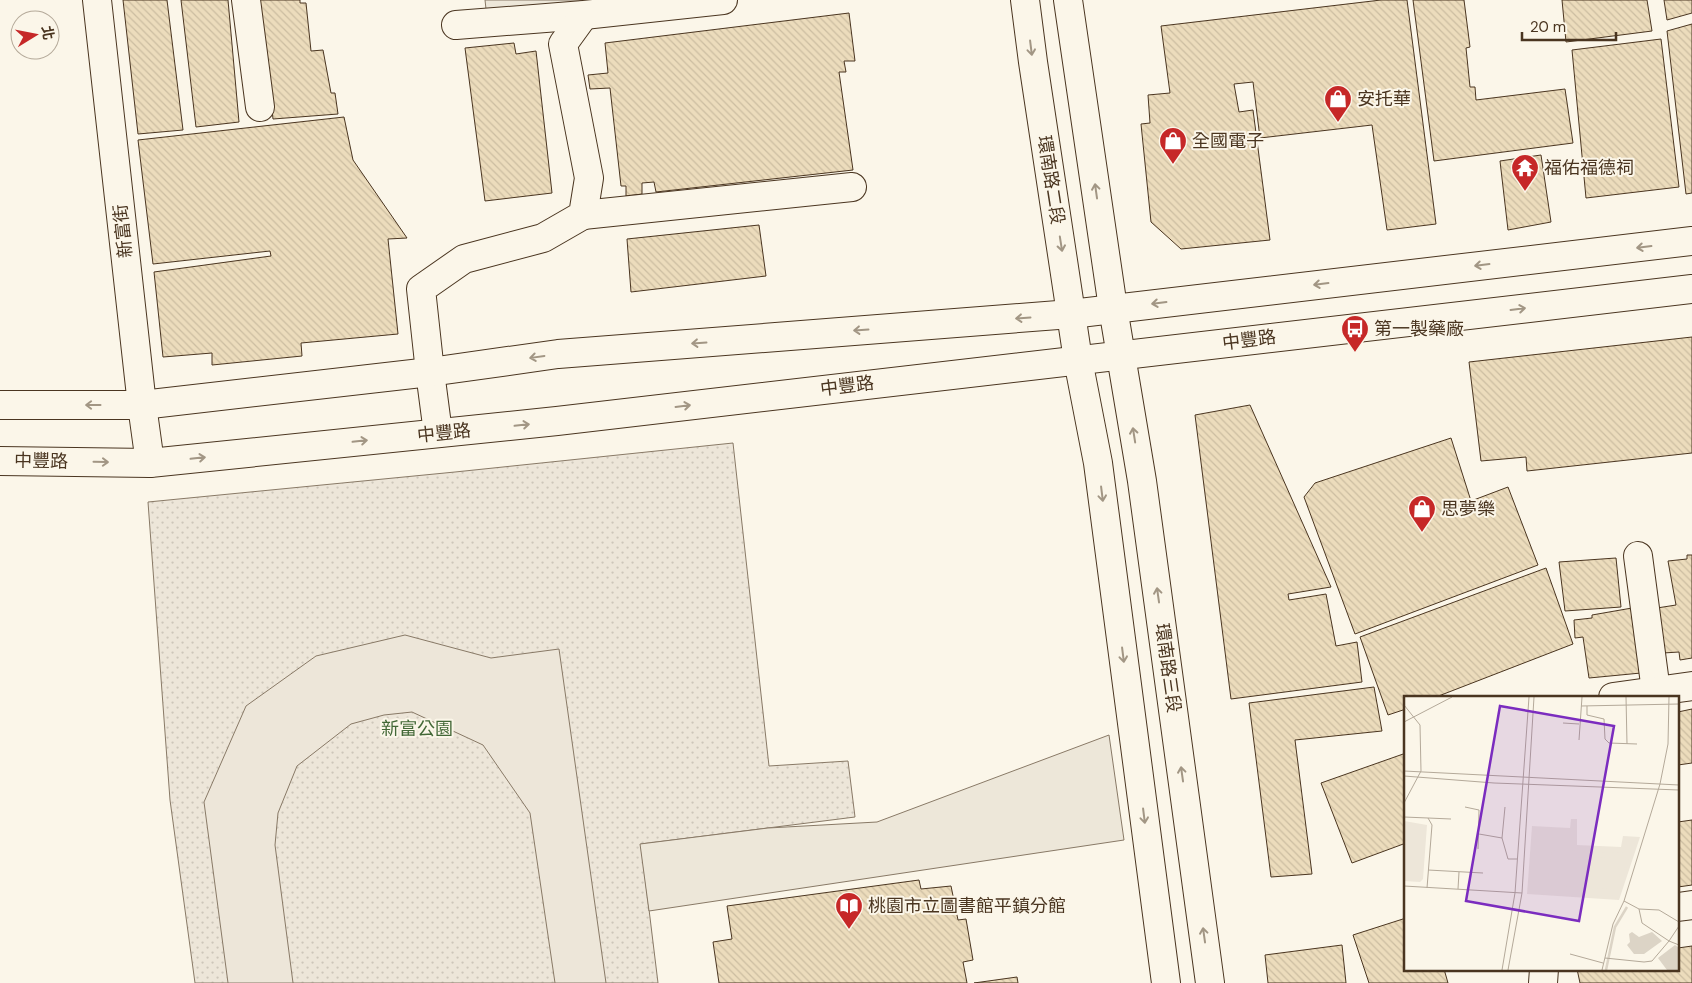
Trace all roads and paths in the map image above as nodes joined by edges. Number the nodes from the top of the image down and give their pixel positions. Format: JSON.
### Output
{"nodes":[{"id":1,"x":97,"y":0,"type":"edge"},
{"id":2,"x":246,"y":0,"type":"edge"},
{"id":3,"x":723,"y":0,"type":"edge"},
{"id":4,"x":1025,"y":0,"type":"edge"},
{"id":5,"x":1068,"y":0,"type":"edge"},
{"id":6,"x":584,"y":16,"type":"junction"},
{"id":7,"x":456,"y":25,"type":"dead end"},
{"id":8,"x":260,"y":107,"type":"dead end"},
{"id":9,"x":852,"y":187,"type":"dead end"},
{"id":10,"x":583,"y":215,"type":"junction"},
{"id":11,"x":1692,"y":241,"type":"edge"},
{"id":12,"x":1692,"y":289,"type":"edge"},
{"id":13,"x":1113,"y":308,"type":"junction"},
{"id":14,"x":1072,"y":314,"type":"junction"},
{"id":15,"x":1121,"y":354,"type":"junction"},
{"id":16,"x":1078,"y":360,"type":"junction"},
{"id":17,"x":430,"y":372,"type":"junction"},
{"id":18,"x":0,"y":404,"type":"edge"},
{"id":19,"x":142,"y":405,"type":"junction"},
{"id":20,"x":438,"y":434,"type":"junction"},
{"id":21,"x":0,"y":461,"type":"edge"},
{"id":22,"x":150,"y":463,"type":"junction"},
{"id":23,"x":1638,"y":556,"type":"dead end"},
{"id":24,"x":1692,"y":686,"type":"edge"},
{"id":25,"x":1656,"y":691,"type":"junction"},
{"id":26,"x":1620,"y":696,"type":"edge"},
{"id":27,"x":1544,"y":970,"type":"edge"},
{"id":28,"x":1166,"y":983,"type":"edge"},
{"id":29,"x":1210,"y":983,"type":"edge"},
{"id":30,"x":1543,"y":983,"type":"edge"}],
"edges":[{"from":1,"to":19,"type":"main road","name":"新富街"},
{"from":2,"to":8,"type":"main road"},
{"from":3,"to":6,"type":"main road"},
{"from":4,"to":14,"type":"main road","name":"環南路二段","one_way":true},
{"from":13,"to":5,"type":"main road","one_way":true},
{"from":6,"to":7,"type":"main road"},
{"from":6,"to":10,"type":"main road"},
{"from":9,"to":10,"type":"main road"},
{"from":10,"to":17,"type":"main road"},
{"from":11,"to":13,"type":"main road","one_way":true},
{"from":15,"to":12,"type":"main road","name":"中豐路","one_way":true},
{"from":13,"to":14,"type":"main road"},
{"from":13,"to":15,"type":"main road"},
{"from":14,"to":16,"type":"main road","name":"環南路二段"},
{"from":14,"to":17,"type":"main road","one_way":true},
{"from":15,"to":16,"type":"main road","name":"中豐路"},
{"from":29,"to":15,"type":"main road","name":"環南路三段","one_way":true},
{"from":20,"to":16,"type":"main road","name":"中豐路","one_way":true},
{"from":16,"to":28,"type":"main road","one_way":true},
{"from":17,"to":19,"type":"main road"},
{"from":17,"to":20,"type":"main road"},
{"from":19,"to":18,"type":"main road","one_way":true},
{"from":19,"to":22,"type":"main road","name":"新富街"},
{"from":22,"to":20,"type":"main road","name":"中豐路","one_way":true},
{"from":21,"to":22,"type":"main road","name":"中豐路","one_way":true},
{"from":23,"to":25,"type":"main road"},
{"from":24,"to":25,"type":"main road"},
{"from":25,"to":26,"type":"main road"},
{"from":27,"to":30,"type":"main road"}]}
